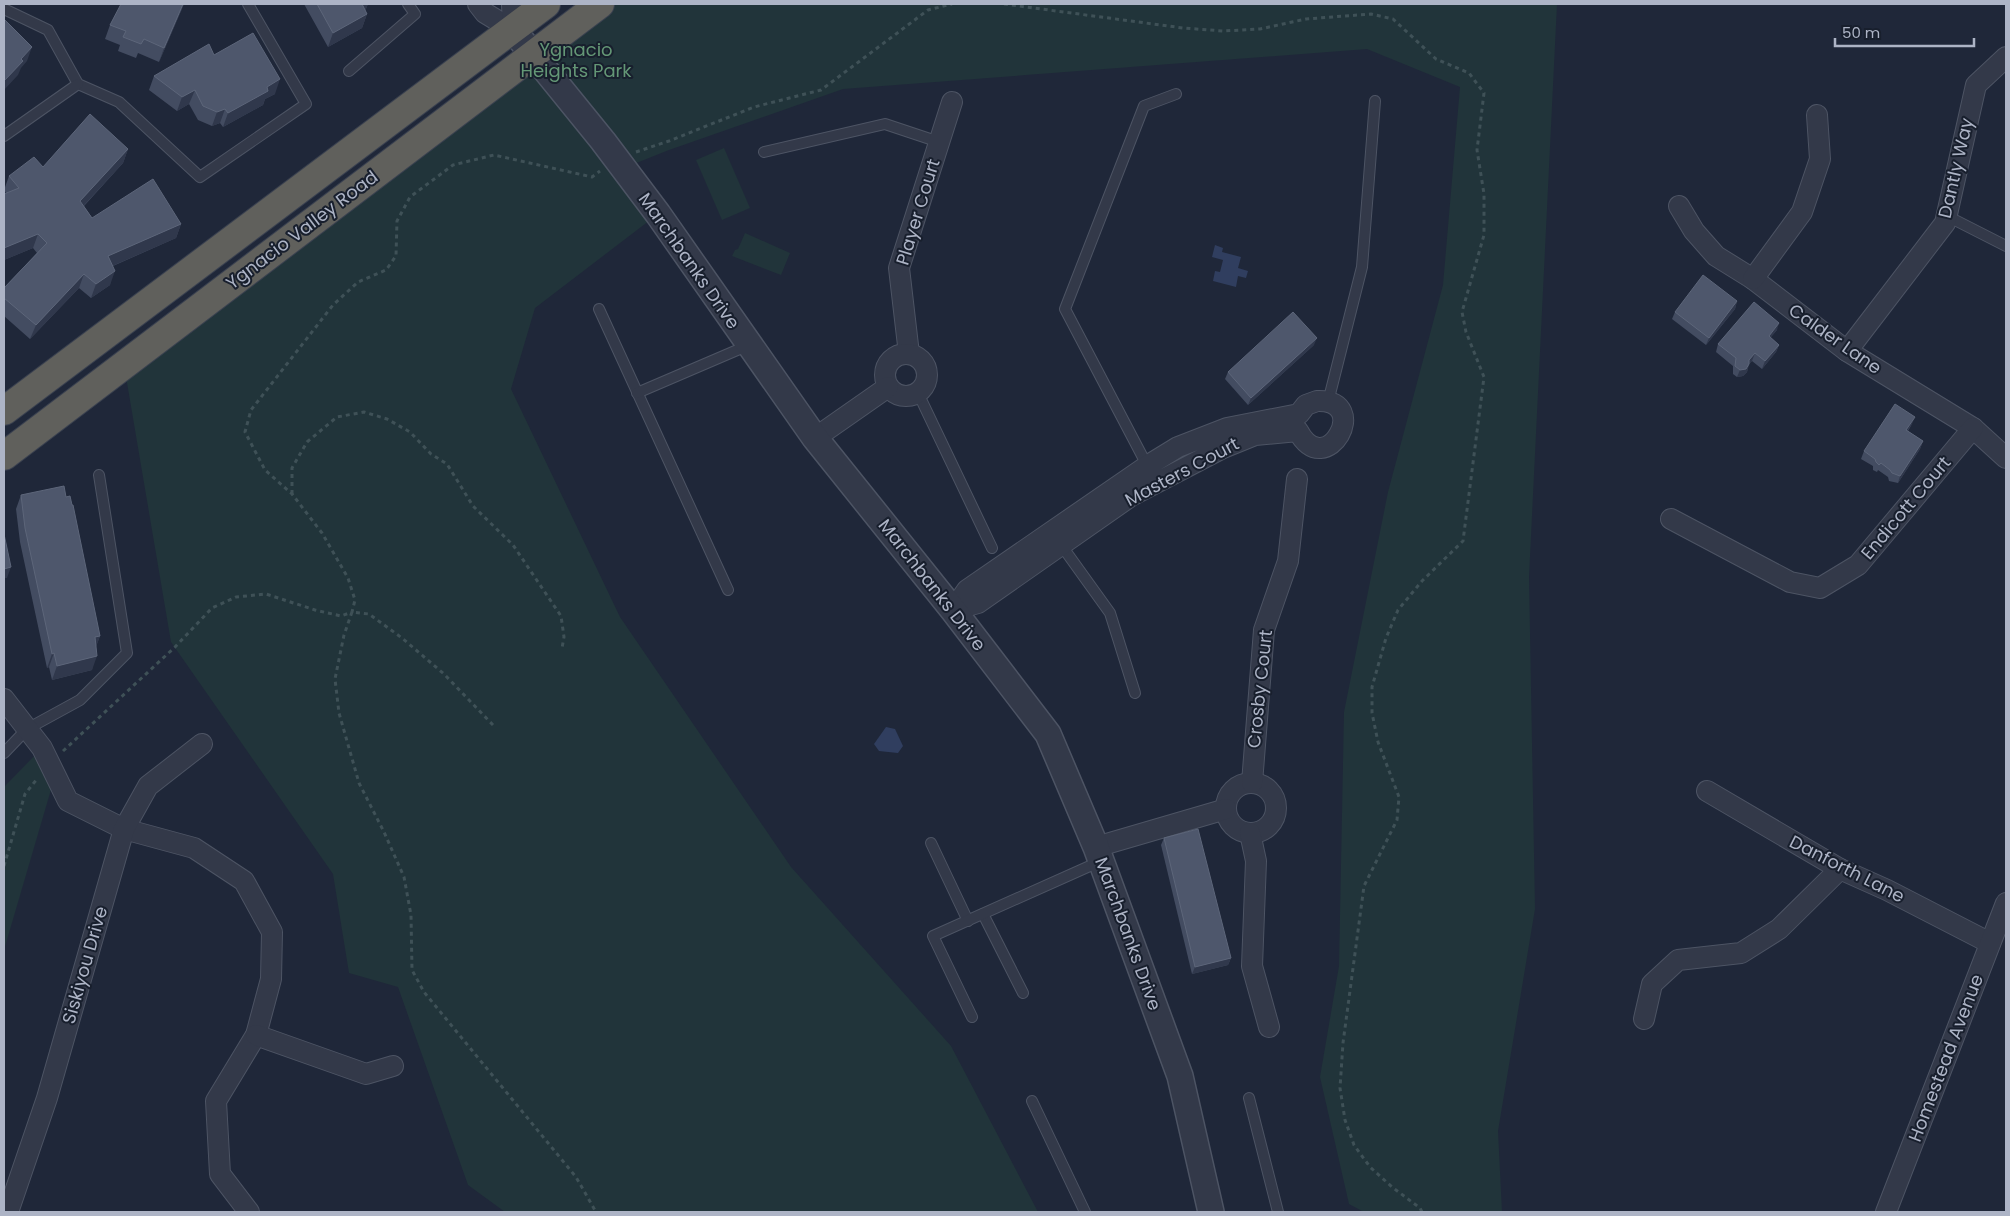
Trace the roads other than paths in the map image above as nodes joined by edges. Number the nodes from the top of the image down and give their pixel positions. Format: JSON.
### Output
{"nodes":[{"id":1,"x":248,"y":4,"type":"edge"},
{"id":2,"x":408,"y":4,"type":"edge"},
{"id":3,"x":478,"y":4,"type":"edge"},
{"id":4,"x":546,"y":4,"type":"edge"},
{"id":5,"x":600,"y":4,"type":"edge"},
{"id":6,"x":4,"y":10,"type":"edge"},
{"id":7,"x":513,"y":17,"type":"edge"},
{"id":8,"x":534,"y":54,"type":"junction"},
{"id":9,"x":2006,"y":57,"type":"edge"},
{"id":10,"x":349,"y":71,"type":"dead end"},
{"id":11,"x":78,"y":84,"type":"junction"},
{"id":12,"x":1176,"y":94,"type":"dead end"},
{"id":13,"x":1375,"y":101,"type":"dead end"},
{"id":14,"x":952,"y":102,"type":"dead end"},
{"id":15,"x":1817,"y":115,"type":"dead end"},
{"id":16,"x":4,"y":136,"type":"edge"},
{"id":17,"x":940,"y":142,"type":"junction"},
{"id":18,"x":764,"y":152,"type":"dead end"},
{"id":19,"x":1678,"y":206,"type":"dead end"},
{"id":20,"x":1947,"y":216,"type":"junction"},
{"id":21,"x":2006,"y":246,"type":"edge"},
{"id":22,"x":1753,"y":279,"type":"junction"},
{"id":23,"x":598,"y":309,"type":"dead end"},
{"id":24,"x":749,"y":345,"type":"junction"},
{"id":25,"x":1847,"y":350,"type":"junction"},
{"id":26,"x":908,"y":354,"type":"junction"},
{"id":27,"x":888,"y":387,"type":"junction"},
{"id":28,"x":637,"y":393,"type":"junction"},
{"id":29,"x":918,"y":393,"type":"junction"},
{"id":30,"x":1328,"y":402,"type":"junction"},
{"id":31,"x":4,"y":411,"type":"edge"},
{"id":32,"x":1972,"y":428,"type":"junction"},
{"id":33,"x":815,"y":438,"type":"junction"},
{"id":34,"x":4,"y":456,"type":"edge"},
{"id":35,"x":2006,"y":458,"type":"edge"},
{"id":36,"x":1152,"y":474,"type":"junction"},
{"id":37,"x":99,"y":475,"type":"dead end"},
{"id":38,"x":1297,"y":479,"type":"dead end"},
{"id":39,"x":1671,"y":518,"type":"dead end"},
{"id":40,"x":1058,"y":538,"type":"junction"},
{"id":41,"x":992,"y":548,"type":"dead end"},
{"id":42,"x":728,"y":590,"type":"dead end"},
{"id":43,"x":953,"y":610,"type":"junction"},
{"id":44,"x":1135,"y":693,"type":"dead end"},
{"id":45,"x":4,"y":699,"type":"edge"},
{"id":46,"x":28,"y":729,"type":"junction"},
{"id":47,"x":202,"y":744,"type":"dead end"},
{"id":48,"x":4,"y":753,"type":"edge"},
{"id":49,"x":1252,"y":783,"type":"junction"},
{"id":50,"x":1707,"y":791,"type":"dead end"},
{"id":51,"x":1226,"y":809,"type":"junction"},
{"id":52,"x":124,"y":829,"type":"junction"},
{"id":53,"x":1250,"y":833,"type":"junction"},
{"id":54,"x":931,"y":843,"type":"dead end"},
{"id":55,"x":1099,"y":854,"type":"junction"},
{"id":56,"x":1840,"y":869,"type":"junction"},
{"id":57,"x":2006,"y":903,"type":"edge"},
{"id":58,"x":982,"y":914,"type":"junction"},
{"id":59,"x":968,"y":921,"type":"junction"},
{"id":60,"x":1990,"y":943,"type":"junction"},
{"id":61,"x":1023,"y":993,"type":"dead end"},
{"id":62,"x":972,"y":1017,"type":"dead end"},
{"id":63,"x":1644,"y":1019,"type":"dead end"},
{"id":64,"x":1269,"y":1027,"type":"dead end"},
{"id":65,"x":256,"y":1035,"type":"junction"},
{"id":66,"x":393,"y":1066,"type":"dead end"},
{"id":67,"x":1249,"y":1098,"type":"dead end"},
{"id":68,"x":1032,"y":1102,"type":"dead end"},
{"id":69,"x":8,"y":1212,"type":"edge"},
{"id":70,"x":249,"y":1212,"type":"edge"},
{"id":71,"x":1085,"y":1212,"type":"edge"},
{"id":72,"x":1211,"y":1212,"type":"edge"},
{"id":73,"x":1278,"y":1212,"type":"edge"},
{"id":74,"x":1886,"y":1212,"type":"edge"}],
"edges":[{"from":1,"to":11,"type":"lane"},
{"from":2,"to":10,"type":"lane"},
{"from":3,"to":7,"type":"street"},
{"from":4,"to":7,"type":"highway","name":"Ygnacio Valley Road"},
{"from":5,"to":8,"type":"highway","name":"Ygnacio Valley Road"},
{"from":6,"to":11,"type":"lane"},
{"from":7,"to":8,"type":"street","name":"Marchbanks Drive"},
{"from":7,"to":31,"type":"highway","name":"Ygnacio Valley Road"},
{"from":8,"to":24,"type":"street","name":"Marchbanks Drive"},
{"from":8,"to":34,"type":"highway","name":"Ygnacio Valley Road"},
{"from":9,"to":20,"type":"street","name":"Dantly Way"},
{"from":11,"to":16,"type":"lane"},
{"from":12,"to":36,"type":"lane"},
{"from":13,"to":30,"type":"lane"},
{"from":14,"to":17,"type":"street","name":"Player Court"},
{"from":15,"to":22,"type":"street"},
{"from":17,"to":18,"type":"lane"},
{"from":17,"to":26,"type":"street","name":"Player Court"},
{"from":19,"to":22,"type":"street","name":"Calder Lane"},
{"from":20,"to":21,"type":"lane"},
{"from":20,"to":25,"type":"street","name":"Dantly Way"},
{"from":22,"to":25,"type":"street","name":"Calder Lane"},
{"from":23,"to":28,"type":"lane"},
{"from":24,"to":28,"type":"lane"},
{"from":24,"to":33,"type":"street","name":"Marchbanks Drive"},
{"from":25,"to":32,"type":"street","name":"Calder Lane"},
{"from":26,"to":27,"type":"street"},
{"from":26,"to":29,"type":"street"},
{"from":27,"to":29,"type":"street"},
{"from":27,"to":33,"type":"street"},
{"from":28,"to":42,"type":"lane"},
{"from":29,"to":41,"type":"lane"},
{"from":30,"to":36,"type":"street","name":"Masters Court"},
{"from":30,"to":36,"type":"street","name":"Masters Court"},
{"from":32,"to":35,"type":"street","name":"Calder Lane"},
{"from":32,"to":39,"type":"street","name":"Endicott Court"},
{"from":33,"to":43,"type":"street","name":"Marchbanks Drive"},
{"from":36,"to":40,"type":"street","name":"Masters Court"},
{"from":37,"to":46,"type":"lane"},
{"from":38,"to":49,"type":"street","name":"Crosby Court"},
{"from":40,"to":43,"type":"street","name":"Masters Court"},
{"from":40,"to":44,"type":"lane"},
{"from":43,"to":55,"type":"street","name":"Marchbanks Drive"},
{"from":45,"to":46,"type":"street"},
{"from":46,"to":48,"type":"lane"},
{"from":46,"to":52,"type":"street"},
{"from":47,"to":52,"type":"street","name":"Siskiyou Drive"},
{"from":49,"to":51,"type":"street"},
{"from":49,"to":53,"type":"street"},
{"from":50,"to":56,"type":"street","name":"Danforth Lane"},
{"from":51,"to":53,"type":"street"},
{"from":51,"to":55,"type":"street"},
{"from":52,"to":65,"type":"street"},
{"from":52,"to":69,"type":"street","name":"Siskiyou Drive"},
{"from":53,"to":64,"type":"street"},
{"from":54,"to":59,"type":"lane"},
{"from":55,"to":58,"type":"lane"},
{"from":55,"to":72,"type":"street","name":"Marchbanks Drive"},
{"from":56,"to":60,"type":"street","name":"Danforth Lane"},
{"from":56,"to":63,"type":"street"},
{"from":57,"to":60,"type":"street","name":"Homestead Avenue"},
{"from":58,"to":59,"type":"lane"},
{"from":58,"to":61,"type":"lane"},
{"from":59,"to":62,"type":"lane"},
{"from":60,"to":74,"type":"street","name":"Homestead Avenue"},
{"from":65,"to":66,"type":"street"},
{"from":65,"to":70,"type":"street"},
{"from":67,"to":73,"type":"lane"},
{"from":68,"to":71,"type":"lane"}]}
